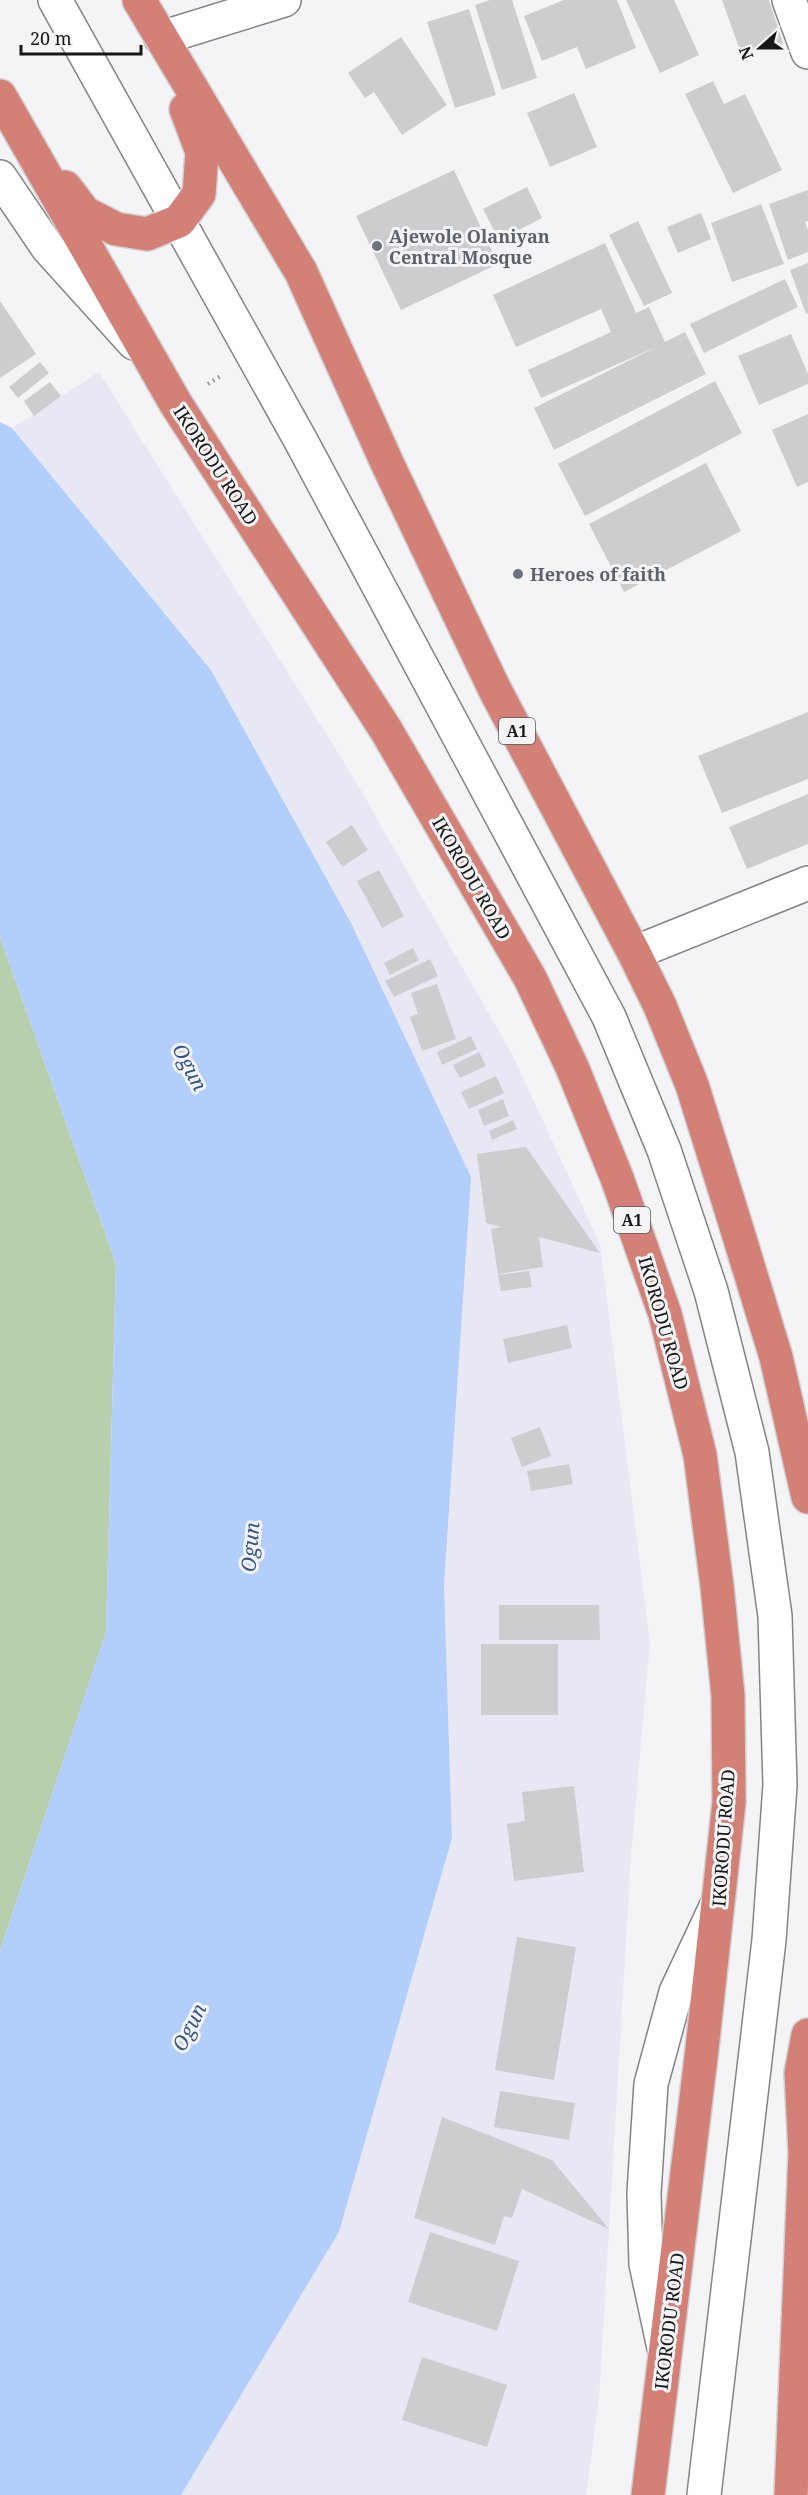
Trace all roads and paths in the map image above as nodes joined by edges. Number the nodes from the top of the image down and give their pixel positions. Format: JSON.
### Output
{"nodes":[{"id":1,"x":55,"y":0,"type":"edge"},
{"id":2,"x":139,"y":0,"type":"edge"},
{"id":3,"x":284,"y":0,"type":"edge"},
{"id":4,"x":789,"y":0,"type":"edge"},
{"id":5,"x":161,"y":38,"type":"junction"},
{"id":6,"x":808,"y":52,"type":"edge"},
{"id":7,"x":0,"y":96,"type":"edge"},
{"id":8,"x":17,"y":128,"type":"junction"},
{"id":9,"x":0,"y":177,"type":"edge"},
{"id":10,"x":179,"y":221,"type":"junction"},
{"id":11,"x":153,"y":366,"type":"junction"},
{"id":12,"x":808,"y":883,"type":"edge"},
{"id":13,"x":634,"y":952,"type":"junction"},
{"id":14,"x":808,"y":1497,"type":"edge"},
{"id":15,"x":719,"y":1900,"type":"junction"},
{"id":16,"x":808,"y":2035,"type":"edge"},
{"id":17,"x":807,"y":2153,"type":"edge"},
{"id":18,"x":666,"y":2353,"type":"junction"},
{"id":19,"x":648,"y":2495,"type":"edge"},
{"id":20,"x":704,"y":2495,"type":"edge"},
{"id":21,"x":791,"y":2495,"type":"edge"}],
"edges":[{"from":1,"to":10,"type":"street"},
{"from":2,"to":5,"type":"highway","number":"A1"},
{"from":3,"to":5,"type":"street"},
{"from":4,"to":6,"type":"street"},
{"from":5,"to":10,"type":"highway"},
{"from":5,"to":13,"type":"highway","number":"A1"},
{"from":7,"to":8,"type":"highway","name":"IKORODU ROAD","number":"A1"},
{"from":8,"to":10,"type":"highway"},
{"from":8,"to":11,"type":"highway","name":"IKORODU ROAD","number":"A1"},
{"from":9,"to":11,"type":"street"},
{"from":10,"to":20,"type":"street"},
{"from":11,"to":15,"type":"highway","name":"IKORODU ROAD","number":"A1"},
{"from":12,"to":13,"type":"street"},
{"from":13,"to":14,"type":"highway","number":"A1"},
{"from":15,"to":18,"type":"highway","name":"IKORODU ROAD","number":"A1"},
{"from":15,"to":18,"type":"street"},
{"from":16,"to":17,"type":"highway"},
{"from":17,"to":21,"type":"highway"},
{"from":18,"to":19,"type":"highway","name":"IKORODU ROAD","number":"A1"}]}
